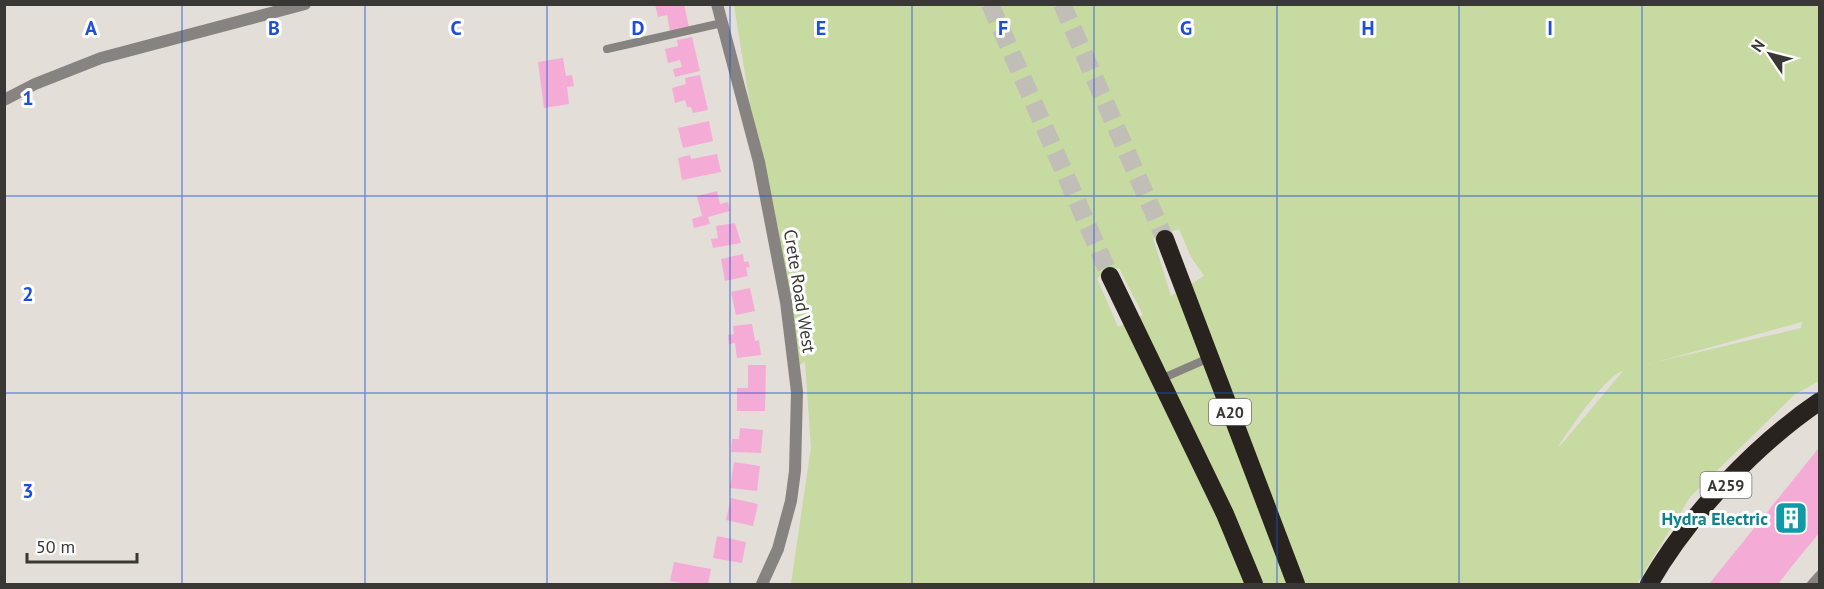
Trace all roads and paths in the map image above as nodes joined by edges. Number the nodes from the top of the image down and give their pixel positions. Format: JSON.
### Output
{"nodes":[{"id":1,"x":305,"y":4,"type":"edge"},
{"id":2,"x":717,"y":4,"type":"edge"},
{"id":3,"x":722,"y":24,"type":"junction"},
{"id":4,"x":607,"y":49,"type":"dead end"},
{"id":5,"x":4,"y":100,"type":"edge"},
{"id":6,"x":1165,"y":239,"type":"tunnel mouth"},
{"id":7,"x":1110,"y":276,"type":"tunnel mouth"},
{"id":8,"x":1209,"y":358,"type":"junction"},
{"id":9,"x":1160,"y":380,"type":"junction"},
{"id":10,"x":1820,"y":401,"type":"edge"},
{"id":11,"x":1820,"y":574,"type":"edge"},
{"id":12,"x":762,"y":585,"type":"edge"},
{"id":13,"x":1254,"y":585,"type":"edge"},
{"id":14,"x":1296,"y":585,"type":"edge"},
{"id":15,"x":1649,"y":585,"type":"edge"},
{"id":16,"x":1811,"y":585,"type":"edge"}],
"edges":[{"from":1,"to":5,"type":"street"},
{"from":2,"to":3,"type":"street","name":"Crete Road West"},
{"from":3,"to":4,"type":"lane"},
{"from":3,"to":12,"type":"street","name":"Crete Road West"},
{"from":6,"to":8,"type":"highway","number":"A20"},
{"from":7,"to":9,"type":"highway","number":"A20"},
{"from":8,"to":9,"type":"lane"},
{"from":8,"to":14,"type":"highway","number":"A20"},
{"from":9,"to":13,"type":"highway","number":"A20"},
{"from":10,"to":15,"type":"highway","number":"A259"},
{"from":11,"to":16,"type":"lane"}]}
